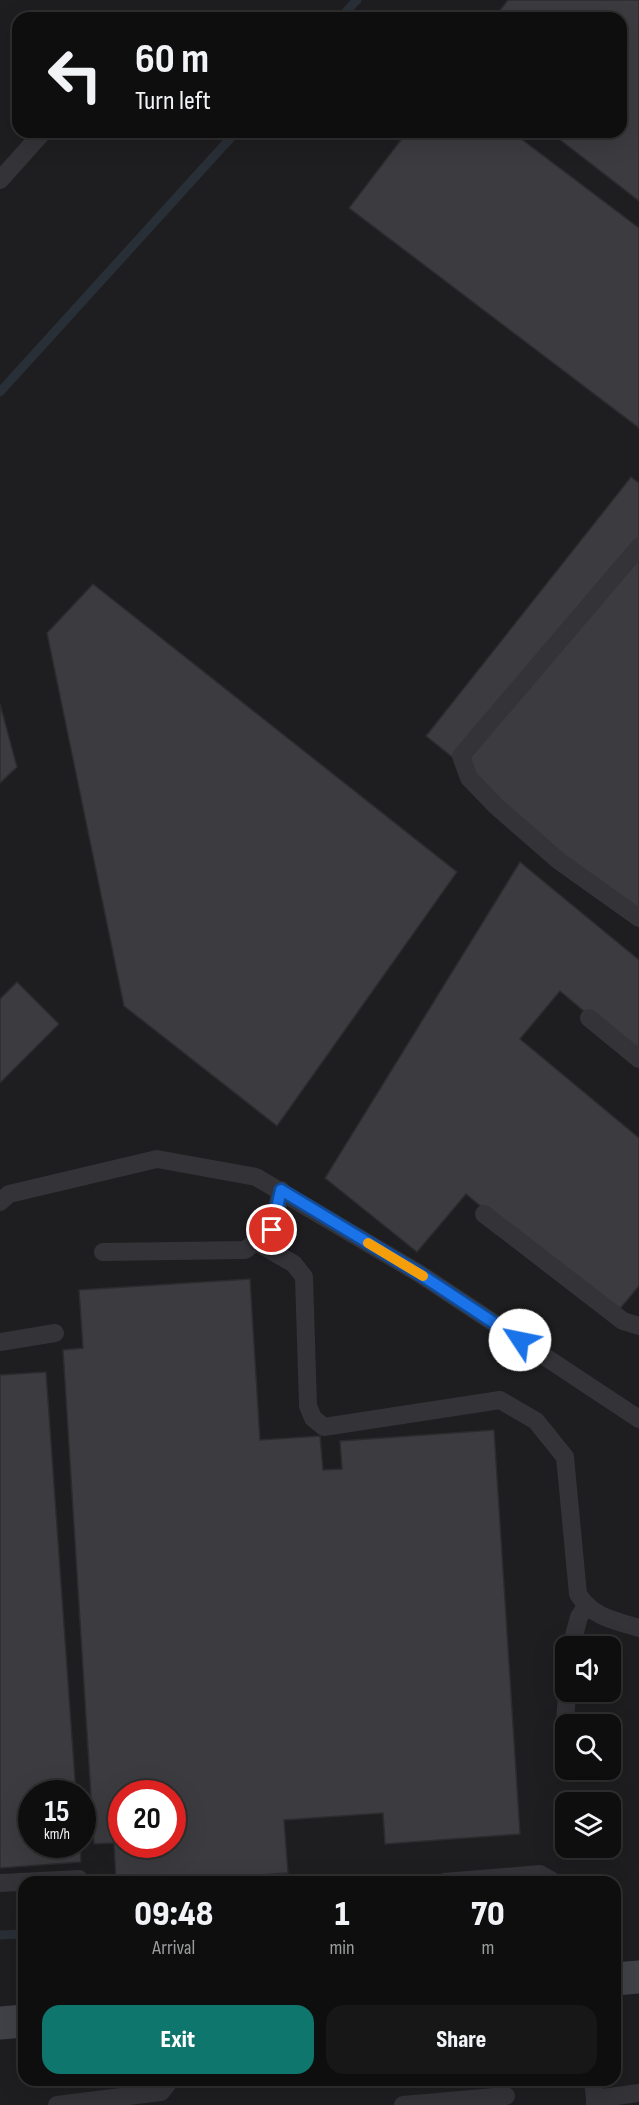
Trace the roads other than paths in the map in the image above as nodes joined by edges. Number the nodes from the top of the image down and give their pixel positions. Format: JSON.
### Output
{"nodes":[{"id":1,"x":38,"y":138,"type":"edge"},
{"id":2,"x":0,"y":180,"type":"edge"},
{"id":3,"x":639,"y":548,"type":"edge"},
{"id":4,"x":639,"y":918,"type":"edge"},
{"id":5,"x":589,"y":1018,"type":"dead end"},
{"id":6,"x":639,"y":1059,"type":"edge"},
{"id":7,"x":281,"y":1190,"type":"junction"},
{"id":8,"x":3,"y":1194,"type":"edge"},
{"id":9,"x":484,"y":1214,"type":"dead end"},
{"id":10,"x":256,"y":1242,"type":"junction"},
{"id":11,"x":103,"y":1252,"type":"dead end"},
{"id":12,"x":639,"y":1326,"type":"edge"},
{"id":13,"x":55,"y":1333,"type":"dead end"},
{"id":14,"x":0,"y":1342,"type":"edge"},
{"id":15,"x":639,"y":1419,"type":"edge"},
{"id":16,"x":586,"y":1606,"type":"junction"},
{"id":17,"x":639,"y":1628,"type":"edge"},
{"id":18,"x":574,"y":1636,"type":"edge"},
{"id":19,"x":516,"y":1876,"type":"edge"},
{"id":20,"x":544,"y":1876,"type":"edge"},
{"id":21,"x":0,"y":1882,"type":"edge"},
{"id":22,"x":18,"y":1882,"type":"edge"},
{"id":23,"x":639,"y":1977,"type":"edge"},
{"id":24,"x":621,"y":1978,"type":"edge"},
{"id":25,"x":18,"y":2022,"type":"edge"},
{"id":26,"x":0,"y":2023,"type":"edge"},
{"id":27,"x":166,"y":2086,"type":"edge"},
{"id":28,"x":639,"y":2093,"type":"edge"},
{"id":29,"x":506,"y":2094,"type":"edge"},
{"id":30,"x":594,"y":2095,"type":"edge"},
{"id":31,"x":57,"y":2105,"type":"edge"},
{"id":32,"x":403,"y":2105,"type":"edge"}],
"edges":[{"from":1,"to":2,"type":"lane"},
{"from":3,"to":4,"type":"lane"},
{"from":5,"to":6,"type":"lane"},
{"from":7,"to":8,"type":"lane"},
{"from":7,"to":10,"type":"lane"},
{"from":7,"to":15,"type":"lane"},
{"from":9,"to":12,"type":"lane"},
{"from":10,"to":11,"type":"lane"},
{"from":10,"to":16,"type":"lane"},
{"from":13,"to":14,"type":"lane"},
{"from":16,"to":17,"type":"lane"},
{"from":16,"to":18,"type":"lane"},
{"from":19,"to":20,"type":"lane"},
{"from":21,"to":22,"type":"lane"},
{"from":23,"to":24,"type":"street"},
{"from":25,"to":26,"type":"street"},
{"from":27,"to":31,"type":"lane"},
{"from":28,"to":30,"type":"lane"},
{"from":29,"to":32,"type":"lane"}]}
